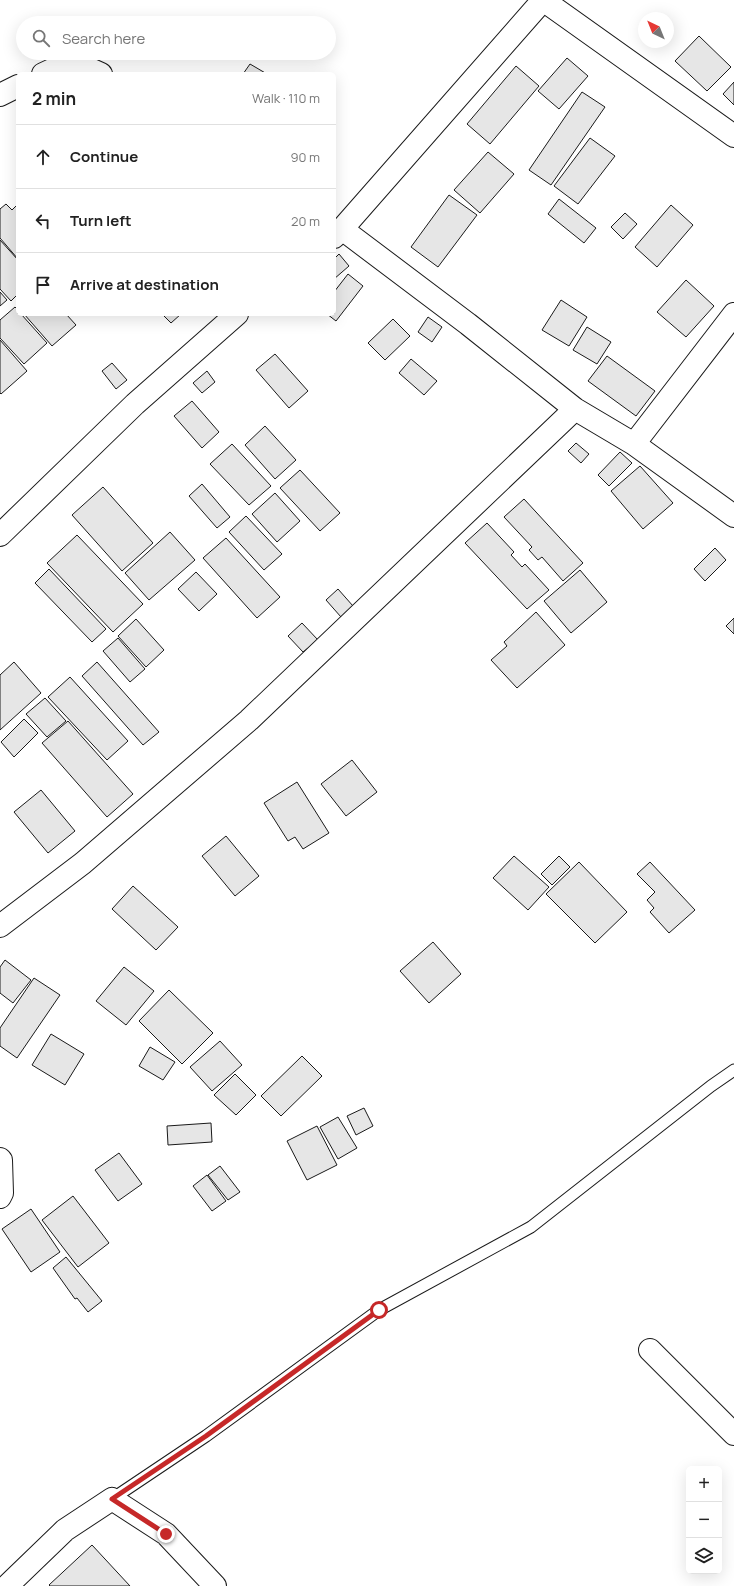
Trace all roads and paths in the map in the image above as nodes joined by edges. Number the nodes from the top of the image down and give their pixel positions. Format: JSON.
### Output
{"nodes":[{"id":1,"x":543,"y":0,"type":"edge"},
{"id":2,"x":47,"y":72,"type":"edge"},
{"id":3,"x":97,"y":72,"type":"edge"},
{"id":4,"x":16,"y":87,"type":"edge"},
{"id":5,"x":0,"y":95,"type":"edge"},
{"id":6,"x":734,"y":136,"type":"edge"},
{"id":7,"x":338,"y":233,"type":"edge"},
{"id":8,"x":734,"y":314,"type":"edge"},
{"id":9,"x":235,"y":316,"type":"edge"},
{"id":10,"x":575,"y":409,"type":"junction"},
{"id":11,"x":634,"y":444,"type":"junction"},
{"id":12,"x":734,"y":516,"type":"edge"},
{"id":13,"x":0,"y":535,"type":"edge"},
{"id":14,"x":0,"y":926,"type":"edge"},
{"id":15,"x":734,"y":1070,"type":"edge"},
{"id":16,"x":0,"y":1159,"type":"edge"},
{"id":17,"x":0,"y":1197,"type":"edge"},
{"id":18,"x":650,"y":1350,"type":"dead end"},
{"id":19,"x":734,"y":1434,"type":"edge"},
{"id":20,"x":112,"y":1499,"type":"junction"},
{"id":21,"x":7,"y":1586,"type":"edge"},
{"id":22,"x":215,"y":1586,"type":"edge"}],
"edges":[{"from":1,"to":6,"type":"street"},
{"from":1,"to":7,"type":"street"},
{"from":2,"to":3,"type":"street"},
{"from":4,"to":5,"type":"street"},
{"from":7,"to":10,"type":"street"},
{"from":8,"to":11,"type":"street"},
{"from":9,"to":13,"type":"street"},
{"from":10,"to":11,"type":"street"},
{"from":10,"to":14,"type":"street"},
{"from":11,"to":12,"type":"street"},
{"from":15,"to":20,"type":"lane"},
{"from":16,"to":17,"type":"street"},
{"from":18,"to":19,"type":"street"},
{"from":20,"to":21,"type":"street"},
{"from":20,"to":22,"type":"street"}]}
